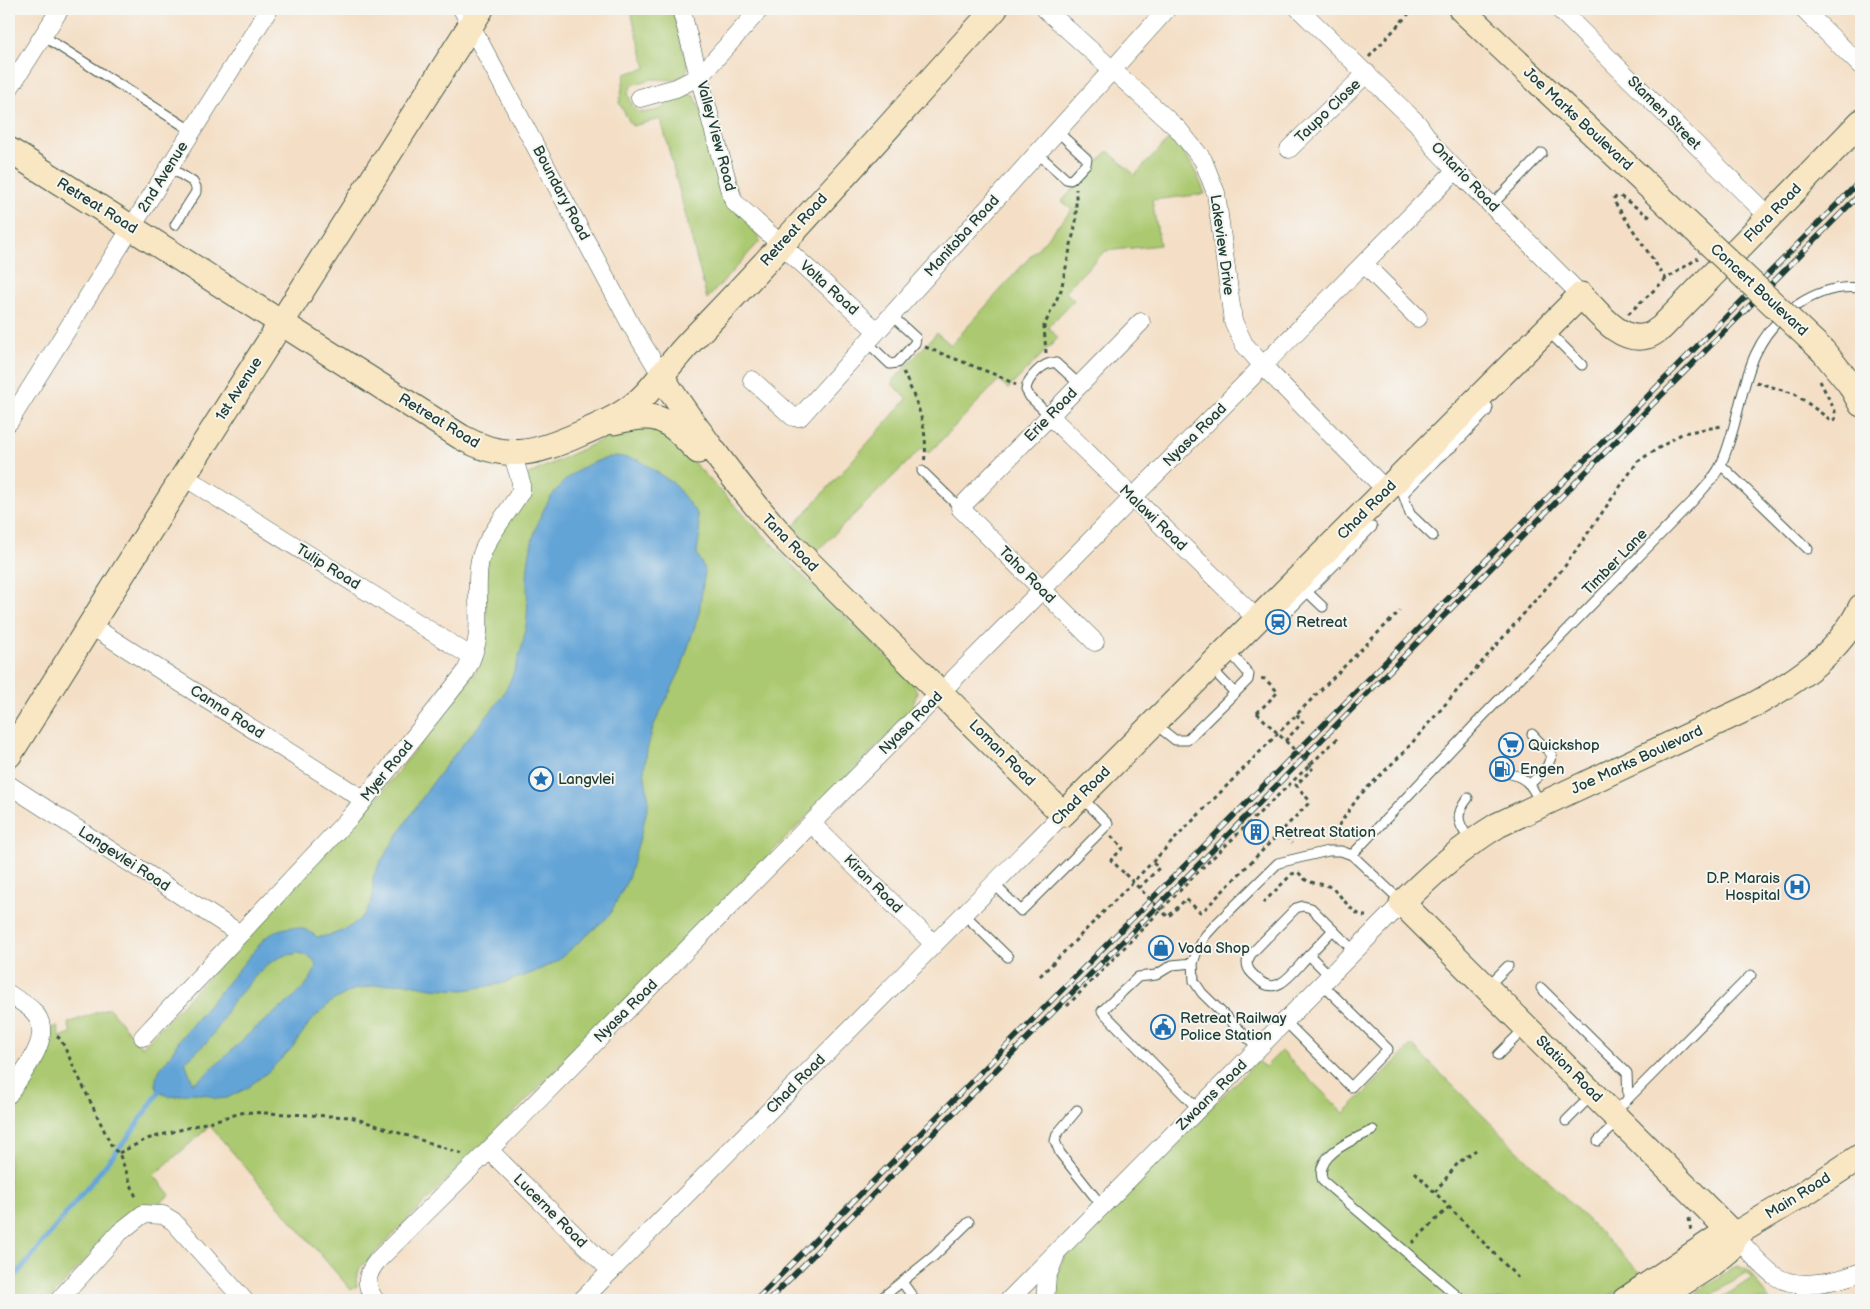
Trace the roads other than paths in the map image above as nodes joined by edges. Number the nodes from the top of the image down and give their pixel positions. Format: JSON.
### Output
{"nodes":[{"id":1,"x":60,"y":9,"type":"edge"},
{"id":2,"x":269,"y":9,"type":"edge"},
{"id":3,"x":681,"y":9,"type":"edge"},
{"id":4,"x":760,"y":9,"type":"edge"},
{"id":5,"x":995,"y":9,"type":"edge"},
{"id":6,"x":1045,"y":9,"type":"edge"},
{"id":7,"x":1167,"y":9,"type":"edge"},
{"id":8,"x":1299,"y":9,"type":"edge"},
{"id":9,"x":1461,"y":9,"type":"edge"},
{"id":10,"x":1559,"y":9,"type":"edge"},
{"id":11,"x":1803,"y":9,"type":"edge"},
{"id":12,"x":471,"y":14,"type":"edge"},
{"id":13,"x":43,"y":36,"type":"junction"},
{"id":14,"x":1861,"y":66,"type":"edge"},
{"id":15,"x":1112,"y":70,"type":"junction"},
{"id":16,"x":1363,"y":70,"type":"junction"},
{"id":17,"x":700,"y":76,"type":"junction"},
{"id":18,"x":9,"y":90,"type":"edge"},
{"id":19,"x":640,"y":98,"type":"dead end"},
{"id":20,"x":1861,"y":122,"type":"edge"},
{"id":21,"x":192,"y":130,"type":"junction"},
{"id":22,"x":1058,"y":131,"type":"junction"},
{"id":23,"x":1289,"y":149,"type":"dead end"},
{"id":24,"x":9,"y":150,"type":"edge"},
{"id":25,"x":1037,"y":153,"type":"junction"},
{"id":26,"x":1542,"y":153,"type":"dead end"},
{"id":27,"x":169,"y":167,"type":"junction"},
{"id":28,"x":1456,"y":170,"type":"junction"},
{"id":29,"x":1492,"y":205,"type":"junction"},
{"id":30,"x":1769,"y":217,"type":"junction"},
{"id":31,"x":175,"y":225,"type":"dead end"},
{"id":32,"x":131,"y":228,"type":"junction"},
{"id":33,"x":1695,"y":230,"type":"joint"},
{"id":34,"x":782,"y":244,"type":"junction"},
{"id":35,"x":1364,"y":264,"type":"junction"},
{"id":36,"x":1861,"y":288,"type":"edge"},
{"id":37,"x":1581,"y":294,"type":"junction"},
{"id":38,"x":891,"y":315,"type":"junction"},
{"id":39,"x":1418,"y":318,"type":"dead end"},
{"id":40,"x":281,"y":322,"type":"junction"},
{"id":41,"x":1142,"y":322,"type":"dead end"},
{"id":42,"x":1632,"y":326,"type":"joint"},
{"id":43,"x":1546,"y":329,"type":"junction"},
{"id":44,"x":872,"y":337,"type":"junction"},
{"id":45,"x":1582,"y":365,"type":"dead end"},
{"id":46,"x":1263,"y":366,"type":"junction"},
{"id":47,"x":661,"y":375,"type":"junction"},
{"id":48,"x":752,"y":380,"type":"dead end"},
{"id":49,"x":1080,"y":385,"type":"junction"},
{"id":50,"x":1479,"y":397,"type":"junction"},
{"id":51,"x":1861,"y":404,"type":"edge"},
{"id":52,"x":1050,"y":416,"type":"junction"},
{"id":53,"x":9,"y":422,"type":"edge"},
{"id":54,"x":591,"y":429,"type":"junction"},
{"id":55,"x":512,"y":453,"type":"junction"},
{"id":56,"x":1721,"y":465,"type":"junction"},
{"id":57,"x":922,"y":471,"type":"road end"},
{"id":58,"x":183,"y":476,"type":"junction"},
{"id":59,"x":1386,"y":490,"type":"junction"},
{"id":60,"x":1133,"y":498,"type":"junction"},
{"id":61,"x":754,"y":505,"type":"junction"},
{"id":62,"x":960,"y":508,"type":"junction"},
{"id":63,"x":1372,"y":527,"type":"dead end"},
{"id":64,"x":1433,"y":536,"type":"dead end"},
{"id":65,"x":1808,"y":549,"type":"dead end"},
{"id":66,"x":1302,"y":586,"type":"junction"},
{"id":67,"x":1043,"y":590,"type":"junction"},
{"id":68,"x":1323,"y":607,"type":"dead end"},
{"id":69,"x":1861,"y":607,"type":"edge"},
{"id":70,"x":1267,"y":620,"type":"junction"},
{"id":71,"x":90,"y":625,"type":"junction"},
{"id":72,"x":1095,"y":642,"type":"dead end"},
{"id":73,"x":1228,"y":649,"type":"junction"},
{"id":74,"x":472,"y":657,"type":"junction"},
{"id":75,"x":1209,"y":667,"type":"junction"},
{"id":76,"x":942,"y":692,"type":"junction"},
{"id":77,"x":1235,"y":693,"type":"junction"},
{"id":78,"x":1154,"y":723,"type":"junction"},
{"id":79,"x":1532,"y":734,"type":"dead end"},
{"id":80,"x":9,"y":755,"type":"edge"},
{"id":81,"x":1511,"y":774,"type":"dead end"},
{"id":82,"x":9,"y":785,"type":"edge"},
{"id":83,"x":1535,"y":795,"type":"junction"},
{"id":84,"x":1468,"y":798,"type":"dead end"},
{"id":85,"x":364,"y":800,"type":"junction"},
{"id":86,"x":1072,"y":805,"type":"junction"},
{"id":87,"x":812,"y":824,"type":"junction"},
{"id":88,"x":1470,"y":842,"type":"junction"},
{"id":89,"x":1352,"y":855,"type":"junction"},
{"id":90,"x":994,"y":884,"type":"junction"},
{"id":91,"x":1402,"y":903,"type":"junction"},
{"id":92,"x":964,"y":914,"type":"junction"},
{"id":93,"x":1333,"y":930,"type":"junction"},
{"id":94,"x":239,"y":932,"type":"junction"},
{"id":95,"x":934,"y":944,"type":"junction"},
{"id":96,"x":1354,"y":951,"type":"junction"},
{"id":97,"x":1309,"y":955,"type":"junction"},
{"id":98,"x":1008,"y":956,"type":"dead end"},
{"id":99,"x":1193,"y":963,"type":"junction"},
{"id":100,"x":1508,"y":966,"type":"dead end"},
{"id":101,"x":1751,"y":975,"type":"dead end"},
{"id":102,"x":1326,"y":980,"type":"junction"},
{"id":103,"x":1487,"y":987,"type":"junction"},
{"id":104,"x":1542,"y":988,"type":"dead end"},
{"id":105,"x":9,"y":994,"type":"edge"},
{"id":106,"x":1285,"y":1021,"type":"junction"},
{"id":107,"x":1526,"y":1026,"type":"junction"},
{"id":108,"x":143,"y":1037,"type":"dead end"},
{"id":109,"x":1258,"y":1048,"type":"junction"},
{"id":110,"x":1498,"y":1055,"type":"dead end"},
{"id":111,"x":1593,"y":1093,"type":"junction"},
{"id":112,"x":9,"y":1094,"type":"edge"},
{"id":113,"x":1198,"y":1109,"type":"junction"},
{"id":114,"x":1077,"y":1110,"type":"dead end"},
{"id":115,"x":1620,"y":1110,"type":"junction"},
{"id":116,"x":1566,"y":1121,"type":"dead end"},
{"id":117,"x":1373,"y":1130,"type":"dead end"},
{"id":118,"x":1598,"y":1141,"type":"dead end"},
{"id":119,"x":489,"y":1150,"type":"junction"},
{"id":120,"x":1861,"y":1156,"type":"edge"},
{"id":121,"x":1102,"y":1206,"type":"junction"},
{"id":122,"x":969,"y":1222,"type":"dead end"},
{"id":123,"x":1734,"y":1235,"type":"junction"},
{"id":124,"x":1057,"y":1252,"type":"junction"},
{"id":125,"x":611,"y":1271,"type":"junction"},
{"id":126,"x":1861,"y":1272,"type":"edge"},
{"id":127,"x":1788,"y":1281,"type":"junction"},
{"id":128,"x":902,"y":1282,"type":"junction"},
{"id":129,"x":58,"y":1300,"type":"edge"},
{"id":130,"x":244,"y":1300,"type":"edge"},
{"id":131,"x":375,"y":1300,"type":"edge"},
{"id":132,"x":582,"y":1300,"type":"edge"},
{"id":133,"x":879,"y":1300,"type":"edge"},
{"id":134,"x":915,"y":1300,"type":"edge"},
{"id":135,"x":1009,"y":1300,"type":"edge"},
{"id":136,"x":1045,"y":1300,"type":"edge"},
{"id":137,"x":1462,"y":1300,"type":"edge"},
{"id":138,"x":1625,"y":1300,"type":"edge"},
{"id":139,"x":1656,"y":1300,"type":"edge"},
{"id":140,"x":1812,"y":1300,"type":"edge"}],
"edges":[{"from":1,"to":13,"type":"street"},
{"from":2,"to":21,"type":"street","name":"2nd Avenue"},
{"from":3,"to":17,"type":"street","name":"Valley View Road"},
{"from":4,"to":17,"type":"street"},
{"from":5,"to":34,"type":"main road","name":"Retreat Road"},
{"from":6,"to":15,"type":"street","name":"Lakeview Drive"},
{"from":7,"to":15,"type":"street","name":"Manitoba Road"},
{"from":8,"to":16,"type":"street","name":"Ontario Road"},
{"from":9,"to":33,"type":"main road","name":"Joe Marks Boulevard"},
{"from":10,"to":30,"type":"street","name":"Stamen Street"},
{"from":11,"to":14,"type":"street"},
{"from":12,"to":40,"type":"main road","name":"1st Avenue"},
{"from":12,"to":47,"type":"street","name":"Boundary Road"},
{"from":13,"to":18,"type":"street"},
{"from":13,"to":21,"type":"lane"},
{"from":15,"to":22,"type":"street","name":"Manitoba Road"},
{"from":15,"to":46,"type":"street","name":"Lakeview Drive"},
{"from":16,"to":23,"type":"street","name":"Taupo Close"},
{"from":16,"to":28,"type":"street","name":"Ontario Road"},
{"from":17,"to":19,"type":"street"},
{"from":17,"to":34,"type":"street","name":"Valley View Road"},
{"from":20,"to":30,"type":"main road","name":"Flora Road"},
{"from":21,"to":27,"type":"street","name":"2nd Avenue"},
{"from":22,"to":25,"type":"street","name":"Manitoba Road"},
{"from":22,"to":25,"type":"lane"},
{"from":24,"to":32,"type":"main road","name":"Retreat Road"},
{"from":25,"to":38,"type":"street","name":"Manitoba Road"},
{"from":26,"to":29,"type":"lane"},
{"from":27,"to":31,"type":"lane"},
{"from":27,"to":32,"type":"street","name":"2nd Avenue"},
{"from":28,"to":29,"type":"street","name":"Ontario Road"},
{"from":28,"to":35,"type":"street","name":"Nyasa Road"},
{"from":29,"to":37,"type":"street","name":"Ontario Road"},
{"from":30,"to":42,"type":"main road","name":"Flora Road"},
{"from":32,"to":40,"type":"main road","name":"Retreat Road"},
{"from":32,"to":53,"type":"street","name":"2nd Avenue"},
{"from":33,"to":51,"type":"main road","name":"Concert Boulevard","bridge":true},
{"from":34,"to":44,"type":"street","name":"Volta Road"},
{"from":34,"to":47,"type":"main road","name":"Retreat Road"},
{"from":35,"to":39,"type":"street"},
{"from":35,"to":46,"type":"street","name":"Nyasa Road"},
{"from":36,"to":56,"type":"lane","name":"Timber Lane"},
{"from":37,"to":42,"type":"main road","name":"Ontario Road"},
{"from":37,"to":43,"type":"main road","name":"Chad Road"},
{"from":38,"to":44,"type":"street","name":"Manitoba Road"},
{"from":38,"to":44,"type":"lane"},
{"from":40,"to":55,"type":"main road","name":"Retreat Road"},
{"from":40,"to":58,"type":"main road","name":"1st Avenue"},
{"from":41,"to":49,"type":"street","name":"Erie Road"},
{"from":43,"to":45,"type":"lane"},
{"from":43,"to":50,"type":"main road","name":"Chad Road"},
{"from":44,"to":48,"type":"street","name":"Manitoba Road"},
{"from":46,"to":59,"type":"street","name":"Lakeview Drive"},
{"from":46,"to":60,"type":"street","name":"Nyasa Road"},
{"from":47,"to":54,"type":"main road","name":"Retreat Road"},
{"from":47,"to":61,"type":"main road","name":"Tana Road"},
{"from":49,"to":52,"type":"street","name":"Erie Road"},
{"from":49,"to":52,"type":"lane"},
{"from":50,"to":59,"type":"main road","name":"Chad Road"},
{"from":50,"to":64,"type":"lane"},
{"from":52,"to":60,"type":"street","name":"Malawi Road"},
{"from":52,"to":62,"type":"street","name":"Erie Road"},
{"from":54,"to":55,"type":"main road","name":"Retreat Road"},
{"from":54,"to":61,"type":"main road"},
{"from":55,"to":74,"type":"street","name":"Myer Road"},
{"from":56,"to":65,"type":"lane"},
{"from":56,"to":89,"type":"lane","name":"Timber Lane"},
{"from":57,"to":62,"type":"lane"},
{"from":58,"to":71,"type":"main road","name":"1st Avenue"},
{"from":58,"to":74,"type":"street","name":"Tulip Road"},
{"from":59,"to":66,"type":"main road","name":"Chad Road"},
{"from":60,"to":67,"type":"street","name":"Nyasa Road"},
{"from":60,"to":70,"type":"street","name":"Malawi Road"},
{"from":61,"to":76,"type":"main road","name":"Tana Road"},
{"from":62,"to":67,"type":"street","name":"Taho Road"},
{"from":63,"to":66,"type":"lane"},
{"from":66,"to":68,"type":"lane"},
{"from":66,"to":70,"type":"main road","name":"Chad Road"},
{"from":67,"to":72,"type":"street","name":"Taho Road"},
{"from":67,"to":76,"type":"street","name":"Nyasa Road"},
{"from":69,"to":83,"type":"main road","name":"Joe Marks Boulevard"},
{"from":70,"to":73,"type":"main road","name":"Chad Road"},
{"from":71,"to":80,"type":"main road","name":"1st Avenue"},
{"from":71,"to":85,"type":"street","name":"Canna Road"},
{"from":73,"to":75,"type":"main road","name":"Chad Road"},
{"from":73,"to":77,"type":"lane"},
{"from":74,"to":85,"type":"street","name":"Myer Road"},
{"from":75,"to":77,"type":"lane"},
{"from":75,"to":78,"type":"main road","name":"Chad Road"},
{"from":76,"to":86,"type":"main road","name":"Loman Road"},
{"from":76,"to":87,"type":"street","name":"Nyasa Road"},
{"from":77,"to":78,"type":"lane"},
{"from":78,"to":86,"type":"main road","name":"Chad Road"},
{"from":79,"to":83,"type":"lane"},
{"from":81,"to":83,"type":"lane"},
{"from":82,"to":94,"type":"street","name":"Langevlei Road"},
{"from":83,"to":88,"type":"main road","name":"Joe Marks Boulevard"},
{"from":84,"to":88,"type":"lane"},
{"from":85,"to":94,"type":"street","name":"Myer Road"},
{"from":86,"to":90,"type":"street","name":"Chad Road"},
{"from":86,"to":90,"type":"lane"},
{"from":87,"to":95,"type":"street","name":"Kiran Road"},
{"from":87,"to":119,"type":"street","name":"Nyasa Road"},
{"from":88,"to":91,"type":"main road","name":"Joe Marks Boulevard"},
{"from":89,"to":91,"type":"lane"},
{"from":89,"to":99,"type":"lane"},
{"from":90,"to":92,"type":"street","name":"Chad Road"},
{"from":91,"to":96,"type":"street","name":"Zwaans Road"},
{"from":91,"to":103,"type":"main road","name":"Station Road"},
{"from":92,"to":95,"type":"street","name":"Chad Road"},
{"from":92,"to":98,"type":"lane"},
{"from":93,"to":96,"type":"lane"},
{"from":93,"to":97,"type":"lane"},
{"from":93,"to":97,"type":"lane"},
{"from":94,"to":108,"type":"street","name":"Myer Road"},
{"from":95,"to":125,"type":"street","name":"Chad Road"},
{"from":96,"to":102,"type":"street","name":"Zwaans Road"},
{"from":97,"to":102,"type":"lane"},
{"from":99,"to":109,"type":"lane"},
{"from":99,"to":113,"type":"lane"},
{"from":100,"to":103,"type":"lane"},
{"from":101,"to":115,"type":"lane"},
{"from":102,"to":106,"type":"street","name":"Zwaans Road"},
{"from":102,"to":106,"type":"lane"},
{"from":103,"to":107,"type":"main road","name":"Station Road"},
{"from":104,"to":115,"type":"lane"},
{"from":105,"to":112,"type":"street"},
{"from":106,"to":109,"type":"street","name":"Zwaans Road"},
{"from":107,"to":110,"type":"lane"},
{"from":107,"to":111,"type":"main road","name":"Station Road"},
{"from":109,"to":113,"type":"street","name":"Zwaans Road"},
{"from":111,"to":115,"type":"main road","name":"Station Road"},
{"from":111,"to":116,"type":"lane"},
{"from":113,"to":121,"type":"street","name":"Zwaans Road"},
{"from":114,"to":121,"type":"lane"},
{"from":115,"to":118,"type":"lane"},
{"from":115,"to":123,"type":"main road","name":"Station Road"},
{"from":117,"to":137,"type":"lane"},
{"from":119,"to":125,"type":"street","name":"Lucerne Road"},
{"from":119,"to":131,"type":"street","name":"Nyasa Road"},
{"from":120,"to":123,"type":"main road","name":"Main Road"},
{"from":121,"to":124,"type":"street","name":"Zwaans Road"},
{"from":122,"to":128,"type":"lane"},
{"from":123,"to":127,"type":"street"},
{"from":123,"to":138,"type":"main road","name":"Main Road"},
{"from":123,"to":139,"type":"main road","name":"Main Road"},
{"from":124,"to":135,"type":"street"},
{"from":124,"to":136,"type":"street","name":"Zwaans Road"},
{"from":125,"to":132,"type":"street","name":"Chad Road"},
{"from":126,"to":127,"type":"street"},
{"from":127,"to":140,"type":"lane"},
{"from":128,"to":133,"type":"lane"},
{"from":128,"to":134,"type":"lane"},
{"from":129,"to":130,"type":"street"}]}
